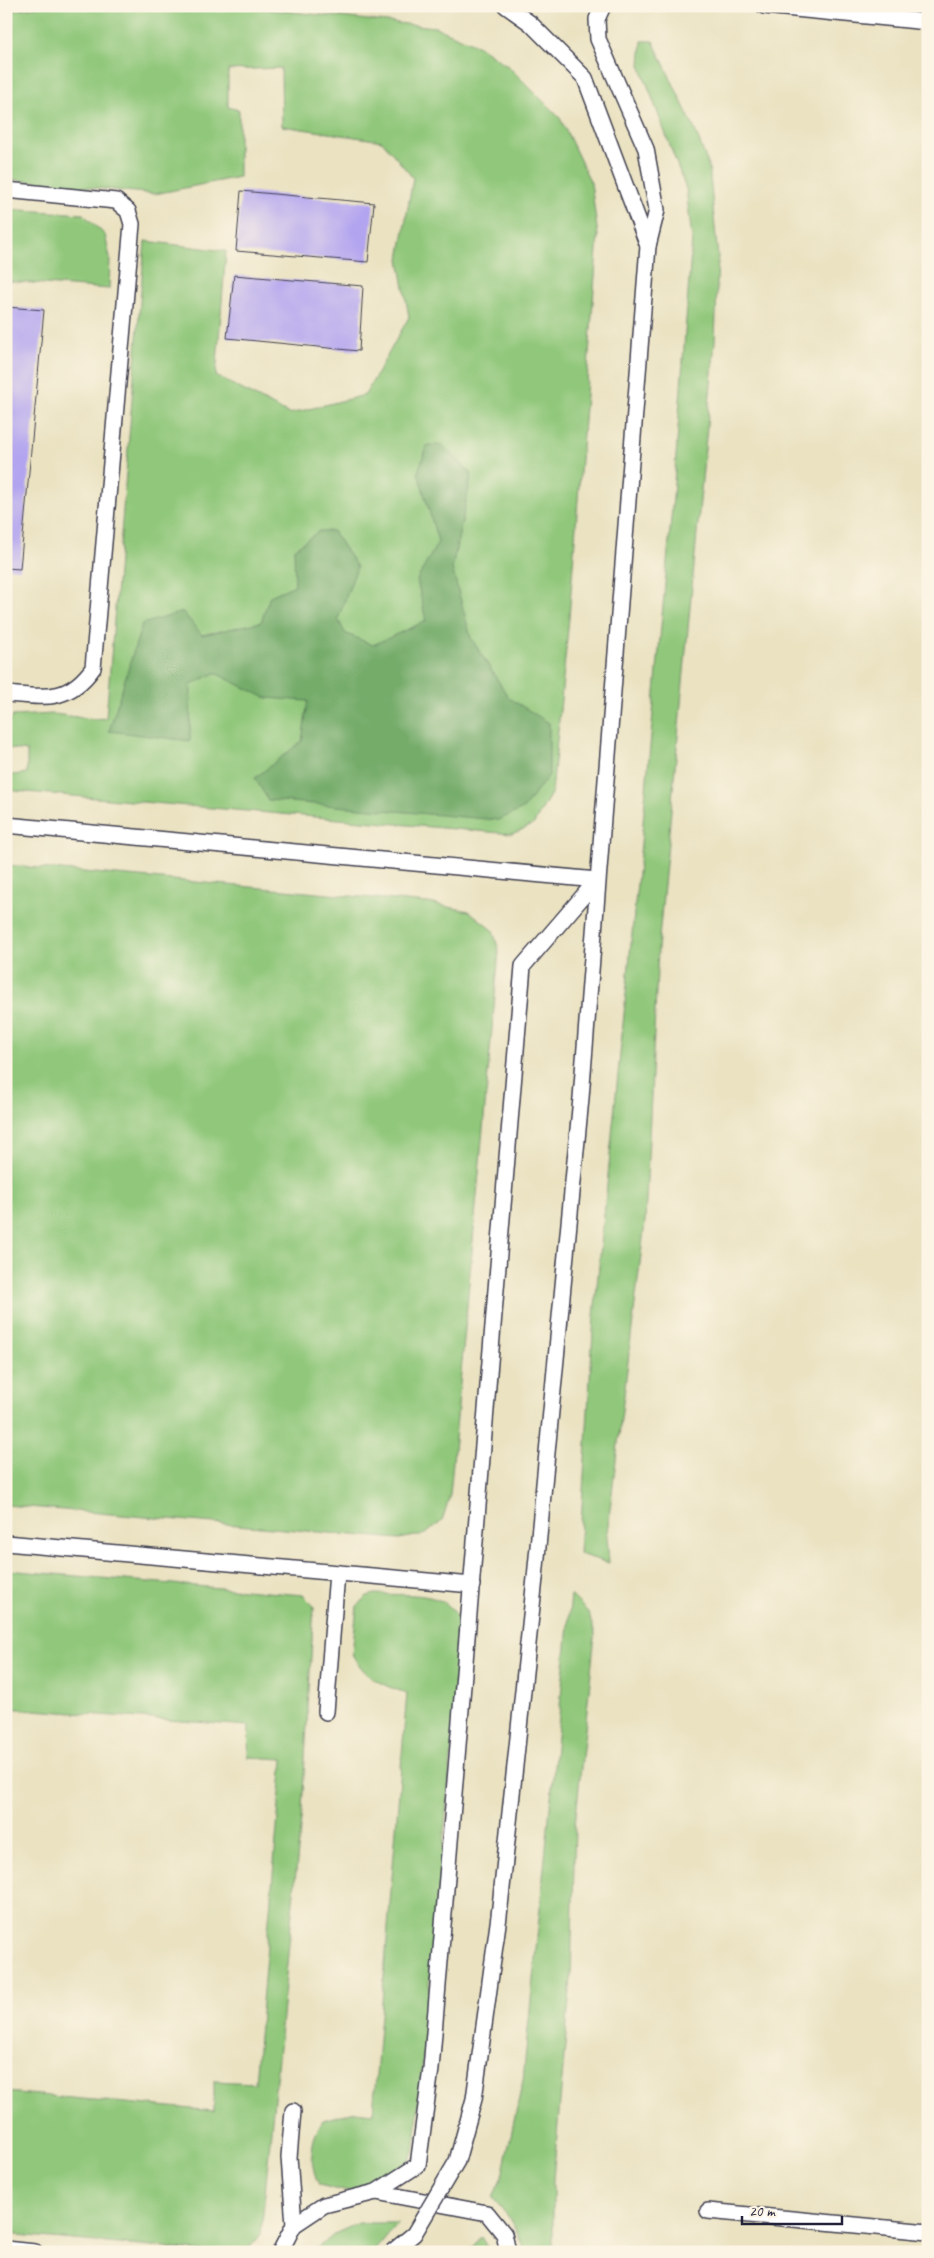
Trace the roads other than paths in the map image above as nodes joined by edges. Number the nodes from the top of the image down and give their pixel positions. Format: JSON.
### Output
{"nodes":[{"id":1,"x":506,"y":6,"type":"edge"},
{"id":2,"x":603,"y":6,"type":"edge"},
{"id":3,"x":764,"y":6,"type":"edge"},
{"id":4,"x":928,"y":22,"type":"edge"},
{"id":5,"x":6,"y":190,"type":"edge"},
{"id":6,"x":648,"y":246,"type":"junction"},
{"id":7,"x":6,"y":694,"type":"edge"},
{"id":8,"x":6,"y":825,"type":"edge"},
{"id":9,"x":597,"y":880,"type":"junction"},
{"id":10,"x":6,"y":1543,"type":"edge"},
{"id":11,"x":337,"y":1573,"type":"junction"},
{"id":12,"x":472,"y":1585,"type":"junction"},
{"id":13,"x":326,"y":1712,"type":"dead end"},
{"id":14,"x":293,"y":2111,"type":"dead end"},
{"id":15,"x":376,"y":2192,"type":"junction"},
{"id":16,"x":708,"y":2211,"type":"dead end"},
{"id":17,"x":294,"y":2225,"type":"junction"},
{"id":18,"x":928,"y":2232,"type":"edge"},
{"id":19,"x":6,"y":2249,"type":"edge"},
{"id":20,"x":35,"y":2252,"type":"edge"},
{"id":21,"x":280,"y":2252,"type":"edge"},
{"id":22,"x":392,"y":2252,"type":"edge"},
{"id":23,"x":508,"y":2252,"type":"edge"}],
"edges":[{"from":1,"to":6,"type":"lane"},
{"from":2,"to":6,"type":"lane"},
{"from":3,"to":4,"type":"lane"},
{"from":5,"to":7,"type":"lane"},
{"from":6,"to":9,"type":"lane"},
{"from":8,"to":9,"type":"lane"},
{"from":9,"to":12,"type":"lane"},
{"from":9,"to":22,"type":"lane","bridge":true},
{"from":10,"to":11,"type":"lane"},
{"from":11,"to":12,"type":"lane"},
{"from":11,"to":13,"type":"lane"},
{"from":12,"to":15,"type":"lane"},
{"from":14,"to":17,"type":"lane"},
{"from":15,"to":17,"type":"lane"},
{"from":15,"to":23,"type":"lane"},
{"from":16,"to":18,"type":"lane"},
{"from":17,"to":21,"type":"lane"},
{"from":19,"to":20,"type":"lane"}]}
